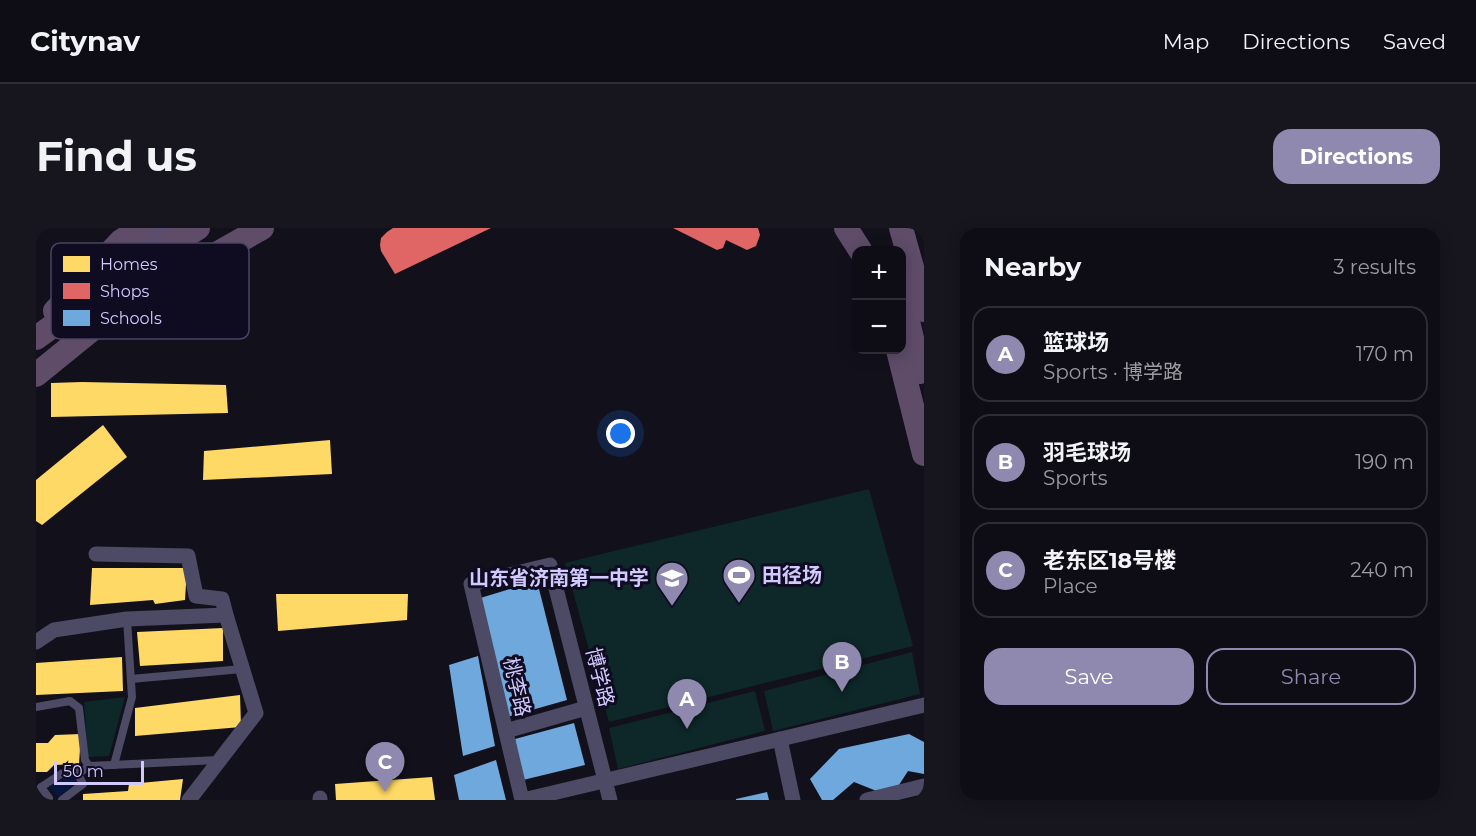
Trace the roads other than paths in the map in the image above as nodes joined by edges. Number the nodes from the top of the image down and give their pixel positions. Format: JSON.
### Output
{"nodes":[{"id":1,"x":141,"y":228,"type":"edge"},
{"id":2,"x":172,"y":228,"type":"edge"},
{"id":3,"x":198,"y":228,"type":"edge"},
{"id":4,"x":234,"y":228,"type":"edge"},
{"id":5,"x":260,"y":228,"type":"edge"},
{"id":6,"x":846,"y":228,"type":"edge"},
{"id":7,"x":867,"y":228,"type":"edge"},
{"id":8,"x":885,"y":228,"type":"edge"},
{"id":9,"x":901,"y":228,"type":"edge"},
{"id":10,"x":911,"y":228,"type":"edge"},
{"id":11,"x":118,"y":243,"type":"edge"},
{"id":12,"x":151,"y":243,"type":"edge"},
{"id":13,"x":174,"y":243,"type":"edge"},
{"id":14,"x":209,"y":243,"type":"edge"},
{"id":15,"x":234,"y":243,"type":"edge"},
{"id":16,"x":239,"y":243,"type":"edge"},
{"id":17,"x":857,"y":246,"type":"edge"},
{"id":18,"x":872,"y":246,"type":"edge"},
{"id":19,"x":889,"y":246,"type":"edge"},
{"id":20,"x":924,"y":273,"type":"edge"},
{"id":21,"x":903,"y":300,"type":"edge"},
{"id":22,"x":924,"y":310,"type":"edge"},
{"id":23,"x":51,"y":314,"type":"edge"},
{"id":24,"x":51,"y":318,"type":"edge"},
{"id":25,"x":51,"y":327,"type":"edge"},
{"id":26,"x":36,"y":330,"type":"edge"},
{"id":27,"x":36,"y":338,"type":"edge"},
{"id":28,"x":70,"y":339,"type":"edge"},
{"id":29,"x":80,"y":339,"type":"edge"},
{"id":30,"x":93,"y":339,"type":"edge"},
{"id":31,"x":900,"y":354,"type":"edge"},
{"id":32,"x":901,"y":354,"type":"edge"},
{"id":33,"x":36,"y":374,"type":"edge"},
{"id":34,"x":36,"y":386,"type":"edge"},
{"id":35,"x":924,"y":388,"type":"edge"},
{"id":36,"x":924,"y":411,"type":"edge"},
{"id":37,"x":924,"y":454,"type":"edge"},
{"id":38,"x":96,"y":554,"type":"dead end"},
{"id":39,"x":471,"y":584,"type":"joint"},
{"id":40,"x":226,"y":615,"type":"junction"},
{"id":41,"x":127,"y":619,"type":"junction"},
{"id":42,"x":36,"y":642,"type":"edge"},
{"id":43,"x":242,"y":669,"type":"junction"},
{"id":44,"x":131,"y":679,"type":"junction"},
{"id":45,"x":924,"y":705,"type":"edge"},
{"id":46,"x":36,"y":707,"type":"edge"},
{"id":47,"x":586,"y":708,"type":"junction"},
{"id":48,"x":506,"y":730,"type":"junction"},
{"id":49,"x":780,"y":740,"type":"junction"},
{"id":50,"x":220,"y":760,"type":"junction"},
{"id":51,"x":114,"y":765,"type":"junction"},
{"id":52,"x":89,"y":766,"type":"junction"},
{"id":53,"x":78,"y":774,"type":"junction"},
{"id":54,"x":605,"y":781,"type":"junction"},
{"id":55,"x":924,"y":786,"type":"edge"},
{"id":56,"x":49,"y":799,"type":"edge"},
{"id":57,"x":62,"y":800,"type":"edge"},
{"id":58,"x":189,"y":800,"type":"edge"},
{"id":59,"x":523,"y":800,"type":"edge"},
{"id":60,"x":610,"y":800,"type":"edge"},
{"id":61,"x":793,"y":800,"type":"edge"},
{"id":62,"x":867,"y":800,"type":"edge"}],
"edges":[{"from":1,"to":11,"type":"highway"},
{"from":2,"to":12,"type":"main road"},
{"from":3,"to":13,"type":"highway"},
{"from":4,"to":14,"type":"highway"},
{"from":5,"to":15,"type":"highway"},
{"from":5,"to":16,"type":"main road"},
{"from":6,"to":17,"type":"highway"},
{"from":7,"to":18,"type":"highway"},
{"from":8,"to":19,"type":"highway"},
{"from":9,"to":22,"type":"highway"},
{"from":10,"to":20,"type":"highway"},
{"from":21,"to":35,"type":"highway"},
{"from":23,"to":26,"type":"highway"},
{"from":24,"to":26,"type":"main road"},
{"from":25,"to":27,"type":"highway"},
{"from":28,"to":33,"type":"highway"},
{"from":29,"to":33,"type":"highway"},
{"from":30,"to":34,"type":"main road"},
{"from":31,"to":37,"type":"highway"},
{"from":32,"to":36,"type":"highway"},
{"from":38,"to":40,"type":"street"},
{"from":39,"to":47,"type":"street","name":"博学路"},
{"from":39,"to":48,"type":"street","name":"桃李路"},
{"from":40,"to":41,"type":"street"},
{"from":40,"to":43,"type":"street"},
{"from":41,"to":42,"type":"street"},
{"from":41,"to":44,"type":"lane"},
{"from":43,"to":44,"type":"lane"},
{"from":43,"to":50,"type":"street"},
{"from":44,"to":51,"type":"lane"},
{"from":45,"to":49,"type":"street"},
{"from":46,"to":52,"type":"lane"},
{"from":47,"to":48,"type":"street"},
{"from":47,"to":54,"type":"street","name":"博学路"},
{"from":48,"to":59,"type":"street","name":"桃李路"},
{"from":49,"to":54,"type":"street"},
{"from":49,"to":61,"type":"street"},
{"from":50,"to":51,"type":"lane"},
{"from":50,"to":58,"type":"street"},
{"from":51,"to":52,"type":"lane"},
{"from":52,"to":53,"type":"lane"},
{"from":53,"to":56,"type":"lane"},
{"from":53,"to":57,"type":"lane"},
{"from":54,"to":59,"type":"street"},
{"from":54,"to":60,"type":"street","name":"博学路"},
{"from":55,"to":62,"type":"street"}]}
